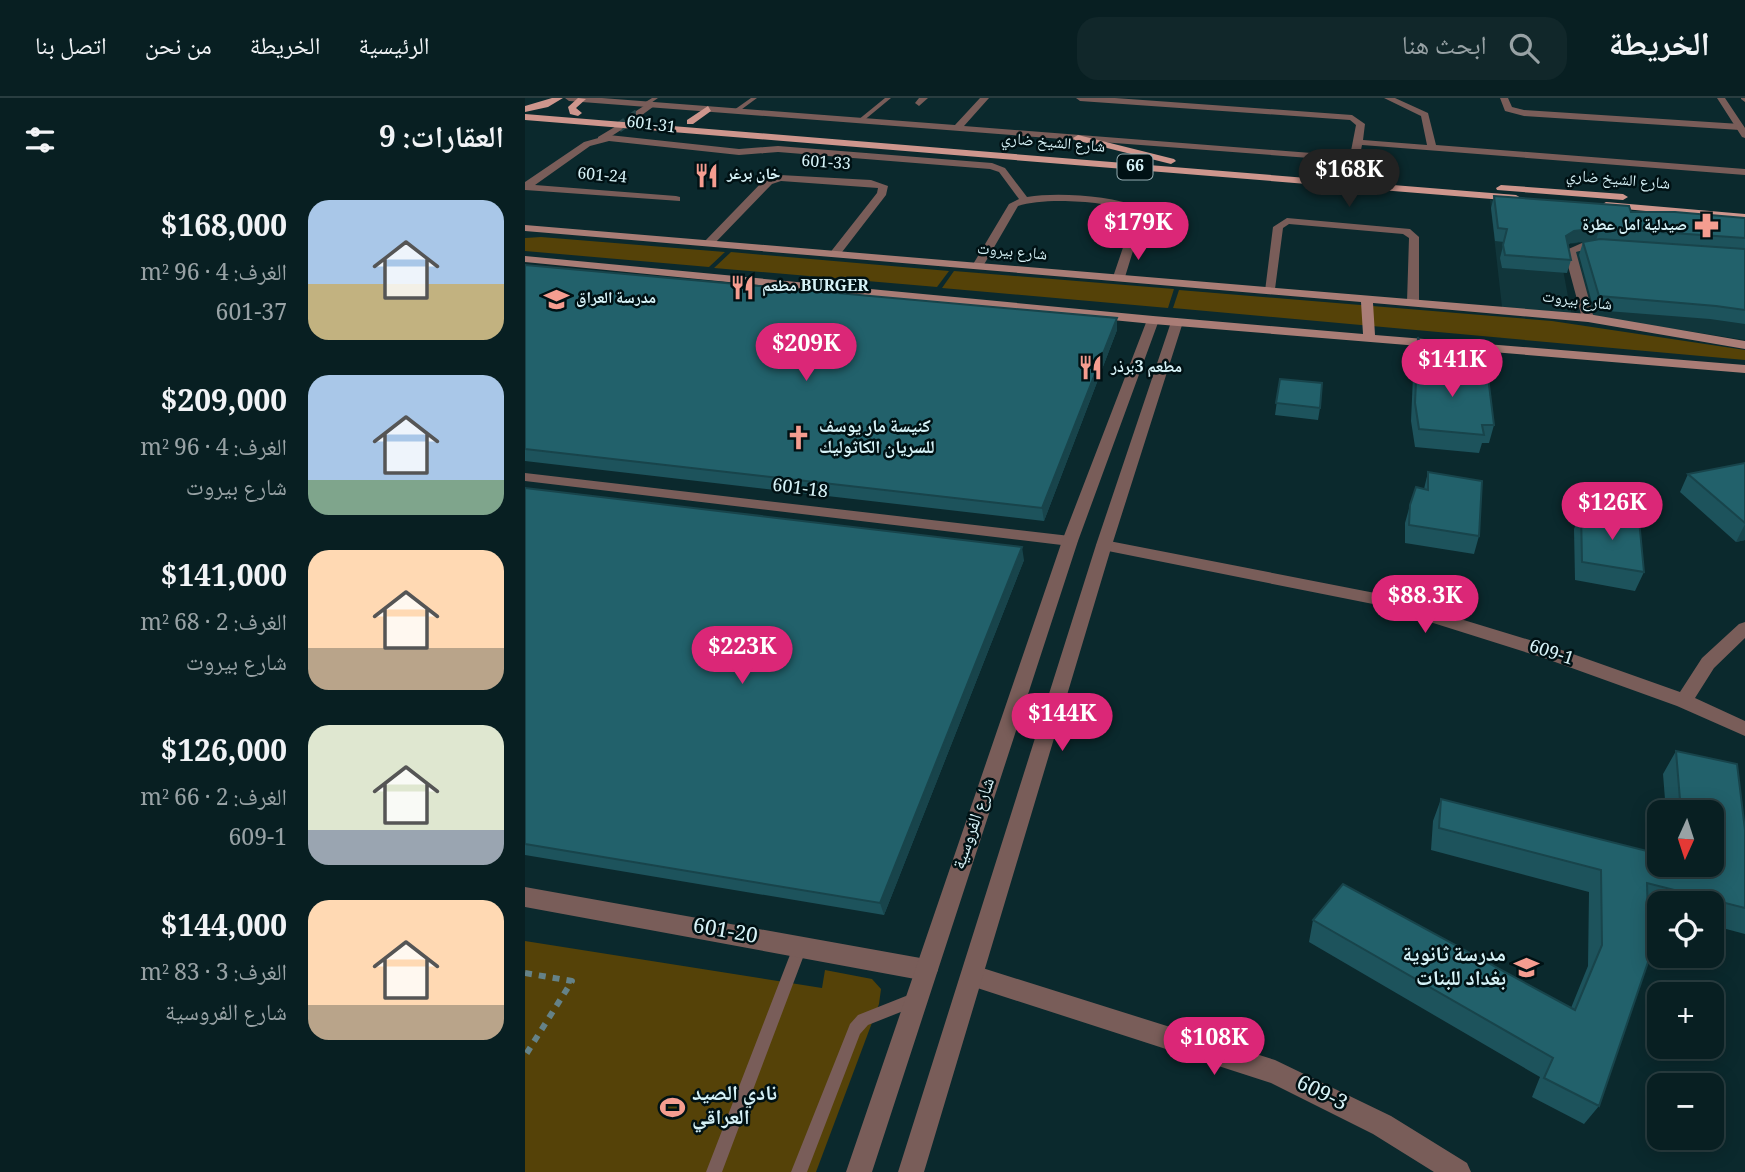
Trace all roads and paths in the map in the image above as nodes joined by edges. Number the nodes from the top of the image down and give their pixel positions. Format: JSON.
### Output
{"nodes":[{"id":1,"x":559,"y":98,"type":"edge"},
{"id":2,"x":569,"y":98,"type":"edge"},
{"id":3,"x":732,"y":98,"type":"edge"},
{"id":4,"x":754,"y":98,"type":"edge"},
{"id":5,"x":888,"y":98,"type":"edge"},
{"id":6,"x":985,"y":98,"type":"edge"},
{"id":7,"x":1080,"y":98,"type":"edge"},
{"id":8,"x":1388,"y":98,"type":"edge"},
{"id":9,"x":1504,"y":98,"type":"edge"},
{"id":10,"x":1721,"y":98,"type":"edge"},
{"id":11,"x":582,"y":99,"type":"edge"},
{"id":12,"x":651,"y":102,"type":"edge"},
{"id":13,"x":525,"y":109,"type":"edge"},
{"id":14,"x":712,"y":109,"type":"junction"},
{"id":15,"x":736,"y":111,"type":"junction"},
{"id":16,"x":578,"y":113,"type":"junction"},
{"id":17,"x":639,"y":113,"type":"tunnel mouth"},
{"id":18,"x":525,"y":117,"type":"edge"},
{"id":19,"x":860,"y":121,"type":"junction"},
{"id":20,"x":690,"y":122,"type":"junction"},
{"id":21,"x":618,"y":128,"type":"tunnel mouth"},
{"id":22,"x":957,"y":128,"type":"junction"},
{"id":23,"x":1742,"y":131,"type":"edge"},
{"id":24,"x":1078,"y":138,"type":"junction"},
{"id":25,"x":601,"y":139,"type":"junction"},
{"id":26,"x":1357,"y":142,"type":"junction"},
{"id":27,"x":1432,"y":148,"type":"junction"},
{"id":28,"x":1354,"y":159,"type":"junction"},
{"id":29,"x":1171,"y":161,"type":"junction"},
{"id":30,"x":1745,"y":172,"type":"edge"},
{"id":31,"x":1351,"y":176,"type":"junction"},
{"id":32,"x":525,"y":187,"type":"edge"},
{"id":33,"x":675,"y":199,"type":"dead end"},
{"id":34,"x":1024,"y":199,"type":"junction"},
{"id":35,"x":1745,"y":207,"type":"edge"},
{"id":36,"x":1745,"y":217,"type":"edge"},
{"id":37,"x":529,"y":230,"type":"edge"},
{"id":38,"x":709,"y":243,"type":"junction"},
{"id":39,"x":1623,"y":248,"type":"edge"},
{"id":40,"x":835,"y":254,"type":"junction"},
{"id":41,"x":525,"y":259,"type":"edge"},
{"id":42,"x":978,"y":266,"type":"junction"},
{"id":43,"x":1119,"y":277,"type":"junction"},
{"id":44,"x":1269,"y":289,"type":"junction"},
{"id":45,"x":1367,"y":298,"type":"junction"},
{"id":46,"x":1413,"y":302,"type":"junction"},
{"id":47,"x":1588,"y":318,"type":"junction"},
{"id":48,"x":1153,"y":320,"type":"junction"},
{"id":49,"x":1177,"y":322,"type":"junction"},
{"id":50,"x":1369,"y":337,"type":"junction"},
{"id":51,"x":1745,"y":345,"type":"edge"},
{"id":52,"x":1745,"y":369,"type":"edge"},
{"id":53,"x":1105,"y":449,"type":"junction"},
{"id":54,"x":1135,"y":453,"type":"junction"},
{"id":55,"x":525,"y":477,"type":"edge"},
{"id":56,"x":1070,"y":541,"type":"junction"},
{"id":57,"x":1104,"y":545,"type":"junction"},
{"id":58,"x":1745,"y":628,"type":"edge"},
{"id":59,"x":1684,"y":701,"type":"junction"},
{"id":60,"x":1745,"y":729,"type":"edge"},
{"id":61,"x":525,"y":897,"type":"edge"},
{"id":62,"x":800,"y":947,"type":"junction"},
{"id":63,"x":926,"y":970,"type":"junction"},
{"id":64,"x":525,"y":973,"type":"edge"},
{"id":65,"x":973,"y":976,"type":"junction"},
{"id":66,"x":916,"y":999,"type":"junction"},
{"id":67,"x":525,"y":1056,"type":"edge"},
{"id":68,"x":714,"y":1172,"type":"edge"},
{"id":69,"x":799,"y":1172,"type":"edge"},
{"id":70,"x":859,"y":1172,"type":"edge"},
{"id":71,"x":911,"y":1172,"type":"edge"},
{"id":72,"x":1458,"y":1172,"type":"edge"}],
"edges":[{"from":1,"to":13,"type":"main road"},
{"from":2,"to":11,"type":"street"},
{"from":3,"to":14,"type":"street"},
{"from":4,"to":15,"type":"lane"},
{"from":5,"to":19,"type":"lane"},
{"from":6,"to":22,"type":"street"},
{"from":7,"to":26,"type":"street"},
{"from":8,"to":27,"type":"street"},
{"from":9,"to":23,"type":"street"},
{"from":10,"to":23,"type":"street"},
{"from":11,"to":12,"type":"street"},
{"from":11,"to":16,"type":"main road"},
{"from":12,"to":14,"type":"street"},
{"from":12,"to":17,"type":"street"},
{"from":13,"to":16,"type":"main road","name":"شارع الشيخ ضاري","number":"66"},
{"from":14,"to":15,"type":"street"},
{"from":14,"to":20,"type":"main road"},
{"from":15,"to":19,"type":"street"},
{"from":16,"to":20,"type":"main road","name":"شارع الشيخ ضاري","number":"66"},
{"from":18,"to":36,"type":"main road","name":"شارع الشيخ ضاري","number":"66"},
{"from":19,"to":22,"type":"street"},
{"from":20,"to":29,"type":"main road","name":"شارع الشيخ ضاري","number":"66"},
{"from":21,"to":25,"type":"street"},
{"from":22,"to":24,"type":"street"},
{"from":24,"to":28,"type":"street"},
{"from":24,"to":29,"type":"main road"},
{"from":25,"to":32,"type":"street","name":"601-31"},
{"from":25,"to":34,"type":"street","name":"601-31"},
{"from":26,"to":27,"type":"street"},
{"from":26,"to":28,"type":"street"},
{"from":27,"to":30,"type":"street"},
{"from":28,"to":31,"type":"street"},
{"from":29,"to":31,"type":"main road","name":"شارع الشيخ ضاري","number":"66"},
{"from":31,"to":35,"type":"main road","name":"شارع الشيخ ضاري","number":"66"},
{"from":32,"to":33,"type":"street","name":"601-24"},
{"from":34,"to":42,"type":"street"},
{"from":34,"to":43,"type":"street"},
{"from":37,"to":38,"type":"main road","name":"شارع بيروت"},
{"from":38,"to":40,"type":"main road","name":"شارع بيروت"},
{"from":38,"to":40,"type":"street","name":"601-33"},
{"from":39,"to":47,"type":"street"},
{"from":40,"to":42,"type":"main road","name":"شارع بيروت"},
{"from":41,"to":48,"type":"main road"},
{"from":42,"to":43,"type":"main road","name":"شارع بيروت"},
{"from":43,"to":44,"type":"main road","name":"شارع بيروت"},
{"from":44,"to":45,"type":"main road","name":"شارع بيروت"},
{"from":44,"to":46,"type":"street"},
{"from":45,"to":46,"type":"main road","name":"شارع بيروت"},
{"from":45,"to":50,"type":"main road"},
{"from":46,"to":47,"type":"main road","name":"شارع بيروت"},
{"from":47,"to":51,"type":"main road","name":"شارع بيروت"},
{"from":48,"to":49,"type":"main road"},
{"from":48,"to":53,"type":"street","name":"شارع الفروسية"},
{"from":49,"to":50,"type":"main road"},
{"from":49,"to":54,"type":"street"},
{"from":50,"to":52,"type":"main road"},
{"from":53,"to":54,"type":"street"},
{"from":53,"to":56,"type":"street","name":"شارع الفروسية"},
{"from":54,"to":57,"type":"street"},
{"from":55,"to":56,"type":"street","name":"601-18"},
{"from":56,"to":63,"type":"street","name":"شارع الفروسية"},
{"from":57,"to":59,"type":"street","name":"609-1"},
{"from":57,"to":65,"type":"street"},
{"from":58,"to":59,"type":"street"},
{"from":59,"to":60,"type":"street","name":"609-1"},
{"from":61,"to":62,"type":"street","name":"601-20"},
{"from":62,"to":63,"type":"street","name":"601-20"},
{"from":62,"to":68,"type":"lane"},
{"from":63,"to":66,"type":"street","name":"شارع الفروسية"},
{"from":64,"to":67,"type":"path"},
{"from":65,"to":71,"type":"street"},
{"from":65,"to":72,"type":"street","name":"609-3"},
{"from":66,"to":69,"type":"lane"},
{"from":66,"to":70,"type":"street","name":"شارع الفروسية"}]}
